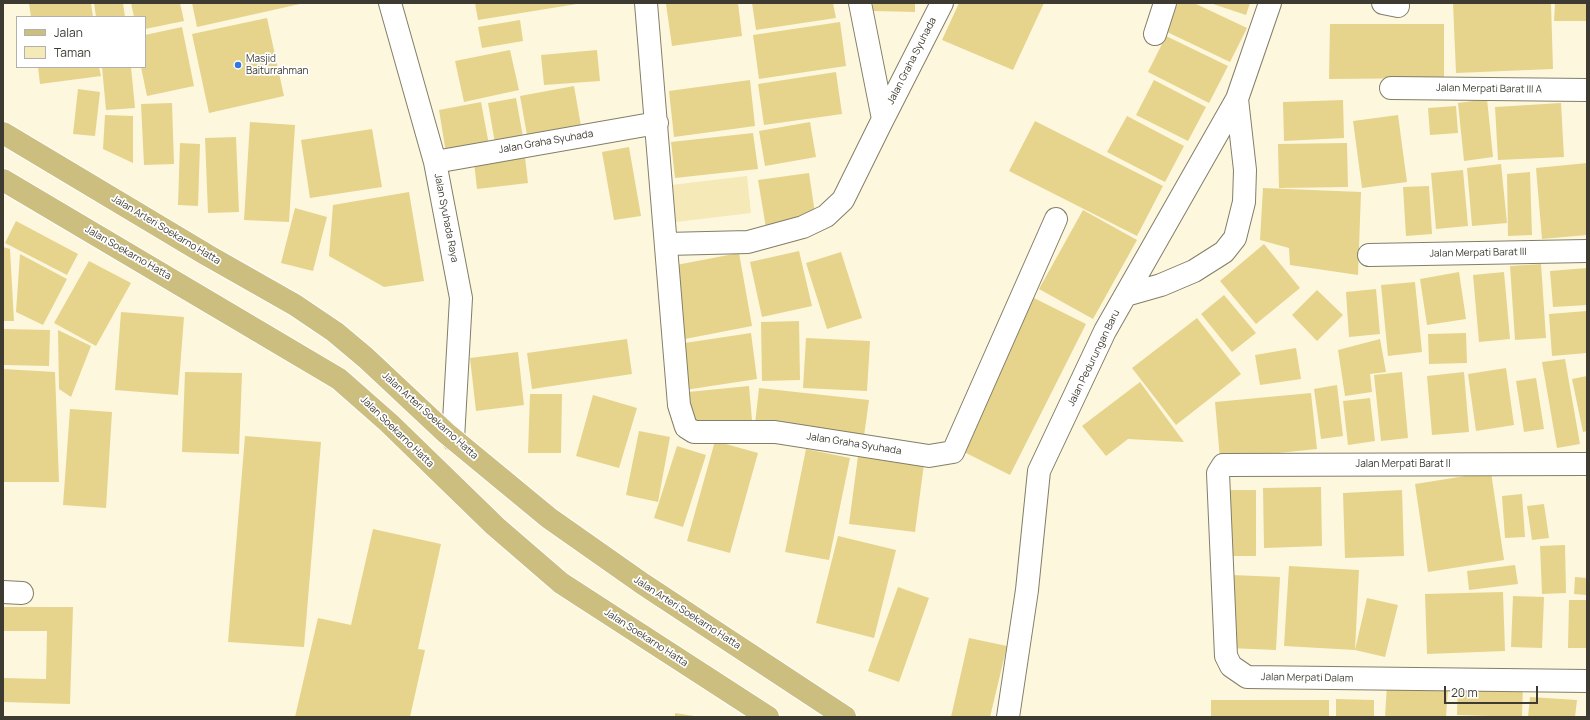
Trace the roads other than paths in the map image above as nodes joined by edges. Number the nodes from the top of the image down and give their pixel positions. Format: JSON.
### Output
{"nodes":[{"id":1,"x":390,"y":3,"type":"edge"},
{"id":2,"x":646,"y":3,"type":"edge"},
{"id":3,"x":860,"y":3,"type":"edge"},
{"id":4,"x":942,"y":3,"type":"edge"},
{"id":5,"x":1165,"y":3,"type":"edge"},
{"id":6,"x":1270,"y":3,"type":"edge"},
{"id":7,"x":1155,"y":34,"type":"dead end"},
{"id":8,"x":1391,"y":88,"type":"dead end"},
{"id":9,"x":1587,"y":90,"type":"edge"},
{"id":10,"x":1237,"y":99,"type":"junction"},
{"id":11,"x":883,"y":119,"type":"junction"},
{"id":12,"x":657,"y":123,"type":"junction"},
{"id":13,"x":3,"y":133,"type":"edge"},
{"id":14,"x":435,"y":162,"type":"junction"},
{"id":15,"x":3,"y":180,"type":"edge"},
{"id":16,"x":1056,"y":219,"type":"dead end"},
{"id":17,"x":666,"y":244,"type":"junction"},
{"id":18,"x":1587,"y":251,"type":"edge"},
{"id":19,"x":1369,"y":255,"type":"dead end"},
{"id":20,"x":1126,"y":295,"type":"junction"},
{"id":21,"x":453,"y":439,"type":"junction"},
{"id":22,"x":1587,"y":464,"type":"edge"},
{"id":23,"x":1220,"y":468,"type":"joint"},
{"id":24,"x":1587,"y":681,"type":"edge"},
{"id":25,"x":768,"y":717,"type":"edge"},
{"id":26,"x":845,"y":717,"type":"edge"},
{"id":27,"x":1008,"y":717,"type":"edge"}],
"edges":[{"from":1,"to":14,"type":"street","name":"Jalan Syuhada Raya"},
{"from":2,"to":12,"type":"street","name":"Jalan Graha Syuhada"},
{"from":3,"to":11,"type":"street","name":"Jalan Graha Syuhada"},
{"from":4,"to":11,"type":"street","name":"Jalan Graha Syuhada"},
{"from":5,"to":7,"type":"street"},
{"from":6,"to":10,"type":"street","name":"Jalan Pedurungan Baru"},
{"from":8,"to":9,"type":"street","name":"Jalan Merpati Barat III A"},
{"from":10,"to":20,"type":"street","name":"Jalan Pedurungan Baru"},
{"from":10,"to":20,"type":"street"},
{"from":11,"to":17,"type":"street","name":"Jalan Graha Syuhada"},
{"from":12,"to":14,"type":"street","name":"Jalan Graha Syuhada"},
{"from":12,"to":17,"type":"street","name":"Jalan Graha Syuhada"},
{"from":13,"to":21,"type":"main road","name":"Jalan Arteri Soekarno Hatta"},
{"from":14,"to":21,"type":"street","name":"Jalan Syuhada Raya"},
{"from":15,"to":25,"type":"main road","name":"Jalan Soekarno Hatta"},
{"from":16,"to":17,"type":"street","name":"Jalan Graha Syuhada"},
{"from":18,"to":19,"type":"street","name":"Jalan Merpati Barat III"},
{"from":20,"to":27,"type":"street","name":"Jalan Pedurungan Baru"},
{"from":21,"to":26,"type":"main road","name":"Jalan Arteri Soekarno Hatta"},
{"from":22,"to":23,"type":"street","name":"Jalan Merpati Barat II"},
{"from":23,"to":24,"type":"street","name":"Jalan Merpati Dalam"}]}
